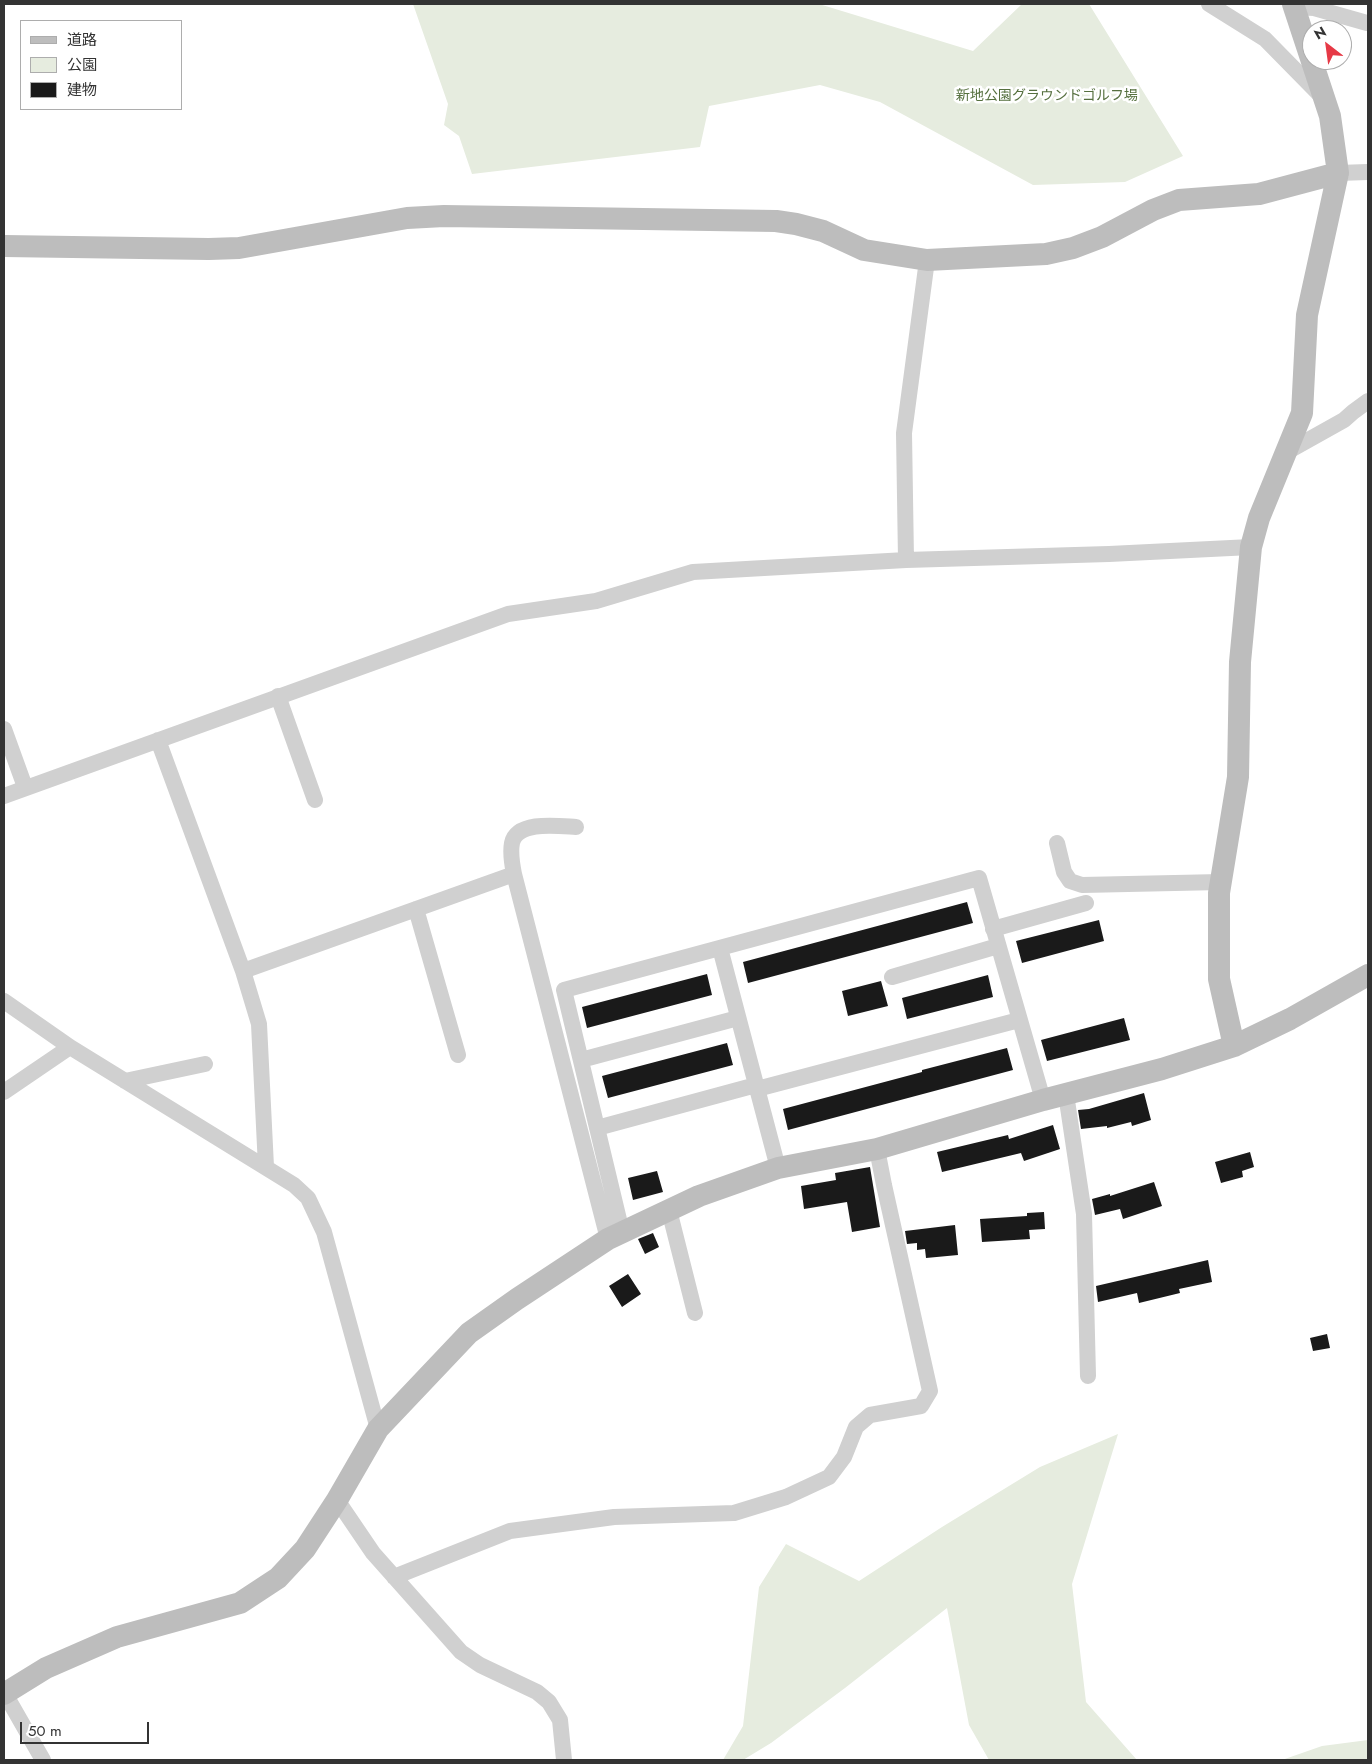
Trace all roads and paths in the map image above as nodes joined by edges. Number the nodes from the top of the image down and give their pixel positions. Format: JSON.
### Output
{"nodes":[{"id":1,"x":1209,"y":4,"type":"edge"},
{"id":2,"x":1294,"y":5,"type":"edge"},
{"id":3,"x":1367,"y":23,"type":"edge"},
{"id":4,"x":1324,"y":100,"type":"junction"},
{"id":5,"x":1368,"y":172,"type":"edge"},
{"id":6,"x":1338,"y":173,"type":"junction"},
{"id":7,"x":4,"y":246,"type":"edge"},
{"id":8,"x":927,"y":260,"type":"junction"},
{"id":9,"x":1368,"y":401,"type":"edge"},
{"id":10,"x":1285,"y":453,"type":"junction"},
{"id":11,"x":1251,"y":547,"type":"junction"},
{"id":12,"x":906,"y":560,"type":"junction"},
{"id":13,"x":278,"y":696,"type":"junction"},
{"id":14,"x":4,"y":729,"type":"edge"},
{"id":15,"x":158,"y":740,"type":"junction"},
{"id":16,"x":25,"y":787,"type":"junction"},
{"id":17,"x":4,"y":796,"type":"edge"},
{"id":18,"x":315,"y":800,"type":"dead end"},
{"id":19,"x":576,"y":827,"type":"dead end"},
{"id":20,"x":1058,"y":843,"type":"dead end"},
{"id":21,"x":514,"y":874,"type":"junction"},
{"id":22,"x":1221,"y":882,"type":"junction"},
{"id":23,"x":1086,"y":903,"type":"dead end"},
{"id":24,"x":416,"y":909,"type":"junction"},
{"id":25,"x":993,"y":929,"type":"junction"},
{"id":26,"x":998,"y":946,"type":"junction"},
{"id":27,"x":720,"y":948,"type":"junction"},
{"id":28,"x":243,"y":971,"type":"junction"},
{"id":29,"x":1368,"y":975,"type":"edge"},
{"id":30,"x":892,"y":977,"type":"dead end"},
{"id":31,"x":4,"y":1002,"type":"edge"},
{"id":32,"x":738,"y":1018,"type":"junction"},
{"id":33,"x":1019,"y":1020,"type":"junction"},
{"id":34,"x":1234,"y":1046,"type":"junction"},
{"id":35,"x":70,"y":1047,"type":"junction"},
{"id":36,"x":458,"y":1055,"type":"dead end"},
{"id":37,"x":581,"y":1060,"type":"junction"},
{"id":38,"x":205,"y":1064,"type":"dead end"},
{"id":39,"x":125,"y":1081,"type":"junction"},
{"id":40,"x":756,"y":1087,"type":"junction"},
{"id":41,"x":4,"y":1092,"type":"edge"},
{"id":42,"x":1066,"y":1094,"type":"junction"},
{"id":43,"x":1043,"y":1100,"type":"junction"},
{"id":44,"x":597,"y":1128,"type":"junction"},
{"id":45,"x":878,"y":1149,"type":"junction"},
{"id":46,"x":266,"y":1167,"type":"junction"},
{"id":47,"x":778,"y":1168,"type":"junction"},
{"id":48,"x":669,"y":1210,"type":"junction"},
{"id":49,"x":615,"y":1236,"type":"junction"},
{"id":50,"x":695,"y":1313,"type":"dead end"},
{"id":51,"x":1088,"y":1376,"type":"dead end"},
{"id":52,"x":378,"y":1429,"type":"junction"},
{"id":53,"x":337,"y":1500,"type":"junction"},
{"id":54,"x":394,"y":1576,"type":"junction"},
{"id":55,"x":4,"y":1693,"type":"edge"},
{"id":56,"x":43,"y":1760,"type":"edge"},
{"id":57,"x":564,"y":1760,"type":"edge"}],
"edges":[{"from":1,"to":4,"type":"street"},
{"from":2,"to":3,"type":"street"},
{"from":2,"to":4,"type":"street"},
{"from":4,"to":6,"type":"street"},
{"from":5,"to":6,"type":"street"},
{"from":6,"to":8,"type":"street"},
{"from":6,"to":10,"type":"street"},
{"from":7,"to":8,"type":"street"},
{"from":8,"to":12,"type":"street"},
{"from":9,"to":10,"type":"street"},
{"from":10,"to":11,"type":"street"},
{"from":11,"to":12,"type":"street"},
{"from":11,"to":22,"type":"street"},
{"from":12,"to":13,"type":"street"},
{"from":13,"to":15,"type":"street"},
{"from":13,"to":18,"type":"street"},
{"from":14,"to":16,"type":"street"},
{"from":15,"to":16,"type":"street"},
{"from":15,"to":28,"type":"street"},
{"from":16,"to":17,"type":"street"},
{"from":19,"to":21,"type":"street"},
{"from":20,"to":22,"type":"street"},
{"from":21,"to":24,"type":"street"},
{"from":21,"to":49,"type":"street"},
{"from":22,"to":34,"type":"street"},
{"from":23,"to":25,"type":"street"},
{"from":24,"to":28,"type":"street"},
{"from":24,"to":36,"type":"street"},
{"from":25,"to":26,"type":"street"},
{"from":25,"to":27,"type":"street"},
{"from":26,"to":30,"type":"street"},
{"from":26,"to":33,"type":"street"},
{"from":27,"to":32,"type":"street"},
{"from":27,"to":37,"type":"street"},
{"from":28,"to":46,"type":"street"},
{"from":29,"to":34,"type":"street"},
{"from":31,"to":35,"type":"street"},
{"from":32,"to":37,"type":"street"},
{"from":32,"to":40,"type":"street"},
{"from":33,"to":40,"type":"street"},
{"from":33,"to":43,"type":"street"},
{"from":34,"to":42,"type":"street"},
{"from":35,"to":39,"type":"street"},
{"from":35,"to":41,"type":"street"},
{"from":37,"to":44,"type":"street"},
{"from":38,"to":39,"type":"street"},
{"from":39,"to":46,"type":"street"},
{"from":40,"to":44,"type":"street"},
{"from":40,"to":47,"type":"street"},
{"from":42,"to":43,"type":"street"},
{"from":42,"to":51,"type":"street"},
{"from":43,"to":45,"type":"street"},
{"from":44,"to":49,"type":"street"},
{"from":45,"to":47,"type":"street"},
{"from":45,"to":54,"type":"street"},
{"from":46,"to":52,"type":"street"},
{"from":47,"to":48,"type":"street"},
{"from":48,"to":49,"type":"street"},
{"from":48,"to":50,"type":"street"},
{"from":49,"to":52,"type":"street"},
{"from":52,"to":53,"type":"street"},
{"from":53,"to":54,"type":"street"},
{"from":53,"to":55,"type":"street"},
{"from":54,"to":57,"type":"street"},
{"from":55,"to":56,"type":"street"}]}
